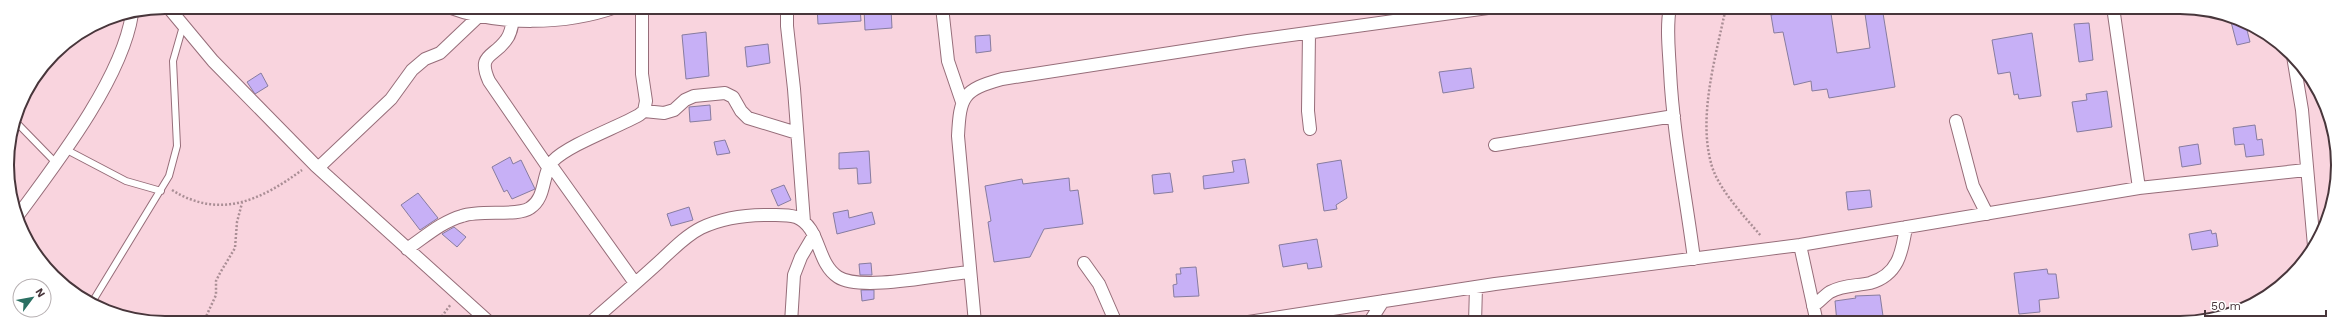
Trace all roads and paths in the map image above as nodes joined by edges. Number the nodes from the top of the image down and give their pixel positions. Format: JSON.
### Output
{"nodes":[{"id":1,"x":174,"y":14,"type":"edge"},
{"id":2,"x":483,"y":14,"type":"edge"},
{"id":3,"x":489,"y":14,"type":"edge"},
{"id":4,"x":586,"y":14,"type":"edge"},
{"id":5,"x":642,"y":14,"type":"edge"},
{"id":6,"x":787,"y":14,"type":"edge"},
{"id":7,"x":943,"y":14,"type":"edge"},
{"id":8,"x":1445,"y":14,"type":"edge"},
{"id":9,"x":1670,"y":14,"type":"edge"},
{"id":10,"x":1725,"y":14,"type":"edge"},
{"id":11,"x":2114,"y":14,"type":"edge"},
{"id":12,"x":131,"y":18,"type":"edge"},
{"id":13,"x":513,"y":19,"type":"junction"},
{"id":14,"x":183,"y":25,"type":"junction"},
{"id":15,"x":1308,"y":33,"type":"junction"},
{"id":16,"x":2295,"y":66,"type":"edge"},
{"id":17,"x":962,"y":102,"type":"junction"},
{"id":18,"x":644,"y":110,"type":"junction"},
{"id":19,"x":1674,"y":116,"type":"junction"},
{"id":20,"x":1956,"y":121,"type":"dead end"},
{"id":21,"x":19,"y":125,"type":"edge"},
{"id":22,"x":1310,"y":129,"type":"dead end"},
{"id":23,"x":797,"y":133,"type":"junction"},
{"id":24,"x":1495,"y":145,"type":"dead end"},
{"id":25,"x":65,"y":149,"type":"junction"},
{"id":26,"x":56,"y":163,"type":"junction"},
{"id":27,"x":315,"y":165,"type":"junction"},
{"id":28,"x":549,"y":166,"type":"junction"},
{"id":29,"x":2306,"y":170,"type":"junction"},
{"id":30,"x":162,"y":188,"type":"junction"},
{"id":31,"x":2139,"y":188,"type":"junction"},
{"id":32,"x":242,"y":203,"type":"junction"},
{"id":33,"x":21,"y":211,"type":"edge"},
{"id":34,"x":1987,"y":214,"type":"junction"},
{"id":35,"x":804,"y":222,"type":"junction"},
{"id":36,"x":1906,"y":227,"type":"junction"},
{"id":37,"x":814,"y":235,"type":"junction"},
{"id":38,"x":2313,"y":236,"type":"edge"},
{"id":39,"x":1800,"y":245,"type":"junction"},
{"id":40,"x":1771,"y":248,"type":"junction"},
{"id":41,"x":407,"y":249,"type":"junction"},
{"id":42,"x":1694,"y":259,"type":"junction"},
{"id":43,"x":1084,"y":263,"type":"dead end"},
{"id":44,"x":970,"y":272,"type":"junction"},
{"id":45,"x":635,"y":283,"type":"junction"},
{"id":46,"x":1476,"y":287,"type":"junction"},
{"id":47,"x":458,"y":295,"type":"junction"},
{"id":48,"x":94,"y":298,"type":"edge"},
{"id":49,"x":1383,"y":301,"type":"junction"},
{"id":50,"x":1813,"y":306,"type":"junction"},
{"id":51,"x":206,"y":316,"type":"edge"},
{"id":52,"x":442,"y":316,"type":"edge"},
{"id":53,"x":482,"y":316,"type":"edge"},
{"id":54,"x":598,"y":316,"type":"edge"},
{"id":55,"x":791,"y":316,"type":"edge"},
{"id":56,"x":974,"y":316,"type":"edge"},
{"id":57,"x":1113,"y":316,"type":"edge"},
{"id":58,"x":1302,"y":316,"type":"edge"},
{"id":59,"x":1373,"y":316,"type":"edge"},
{"id":60,"x":1475,"y":316,"type":"edge"},
{"id":61,"x":1815,"y":316,"type":"edge"}],
"edges":[{"from":1,"to":14,"type":"street"},
{"from":2,"to":27,"type":"street"},
{"from":3,"to":13,"type":"street"},
{"from":4,"to":13,"type":"street"},
{"from":5,"to":18,"type":"street"},
{"from":6,"to":23,"type":"street"},
{"from":7,"to":17,"type":"street"},
{"from":8,"to":15,"type":"street"},
{"from":9,"to":19,"type":"street"},
{"from":10,"to":40,"type":"path"},
{"from":11,"to":31,"type":"street"},
{"from":12,"to":25,"type":"street"},
{"from":13,"to":28,"type":"street"},
{"from":14,"to":27,"type":"street"},
{"from":14,"to":30,"type":"lane"},
{"from":15,"to":17,"type":"street"},
{"from":15,"to":22,"type":"street"},
{"from":16,"to":29,"type":"street"},
{"from":17,"to":44,"type":"street"},
{"from":18,"to":23,"type":"street"},
{"from":18,"to":28,"type":"street"},
{"from":19,"to":24,"type":"street"},
{"from":19,"to":42,"type":"street"},
{"from":20,"to":34,"type":"street"},
{"from":21,"to":26,"type":"lane"},
{"from":23,"to":35,"type":"street"},
{"from":25,"to":26,"type":"street"},
{"from":25,"to":30,"type":"lane"},
{"from":26,"to":33,"type":"street"},
{"from":27,"to":32,"type":"path"},
{"from":27,"to":41,"type":"street"},
{"from":28,"to":41,"type":"street"},
{"from":28,"to":45,"type":"street"},
{"from":29,"to":31,"type":"street"},
{"from":29,"to":38,"type":"street"},
{"from":30,"to":32,"type":"path"},
{"from":30,"to":48,"type":"lane"},
{"from":31,"to":34,"type":"street"},
{"from":32,"to":51,"type":"path"},
{"from":34,"to":36,"type":"street"},
{"from":35,"to":37,"type":"street"},
{"from":35,"to":45,"type":"street"},
{"from":36,"to":39,"type":"street"},
{"from":36,"to":50,"type":"street"},
{"from":37,"to":44,"type":"street"},
{"from":37,"to":55,"type":"street"},
{"from":39,"to":40,"type":"street"},
{"from":39,"to":50,"type":"street"},
{"from":40,"to":42,"type":"street"},
{"from":41,"to":47,"type":"street"},
{"from":42,"to":46,"type":"street"},
{"from":43,"to":57,"type":"street"},
{"from":44,"to":56,"type":"street"},
{"from":45,"to":54,"type":"street"},
{"from":46,"to":49,"type":"street"},
{"from":46,"to":60,"type":"street"},
{"from":47,"to":52,"type":"path"},
{"from":47,"to":53,"type":"street"},
{"from":49,"to":58,"type":"street"},
{"from":49,"to":59,"type":"street"},
{"from":50,"to":61,"type":"street"}]}
